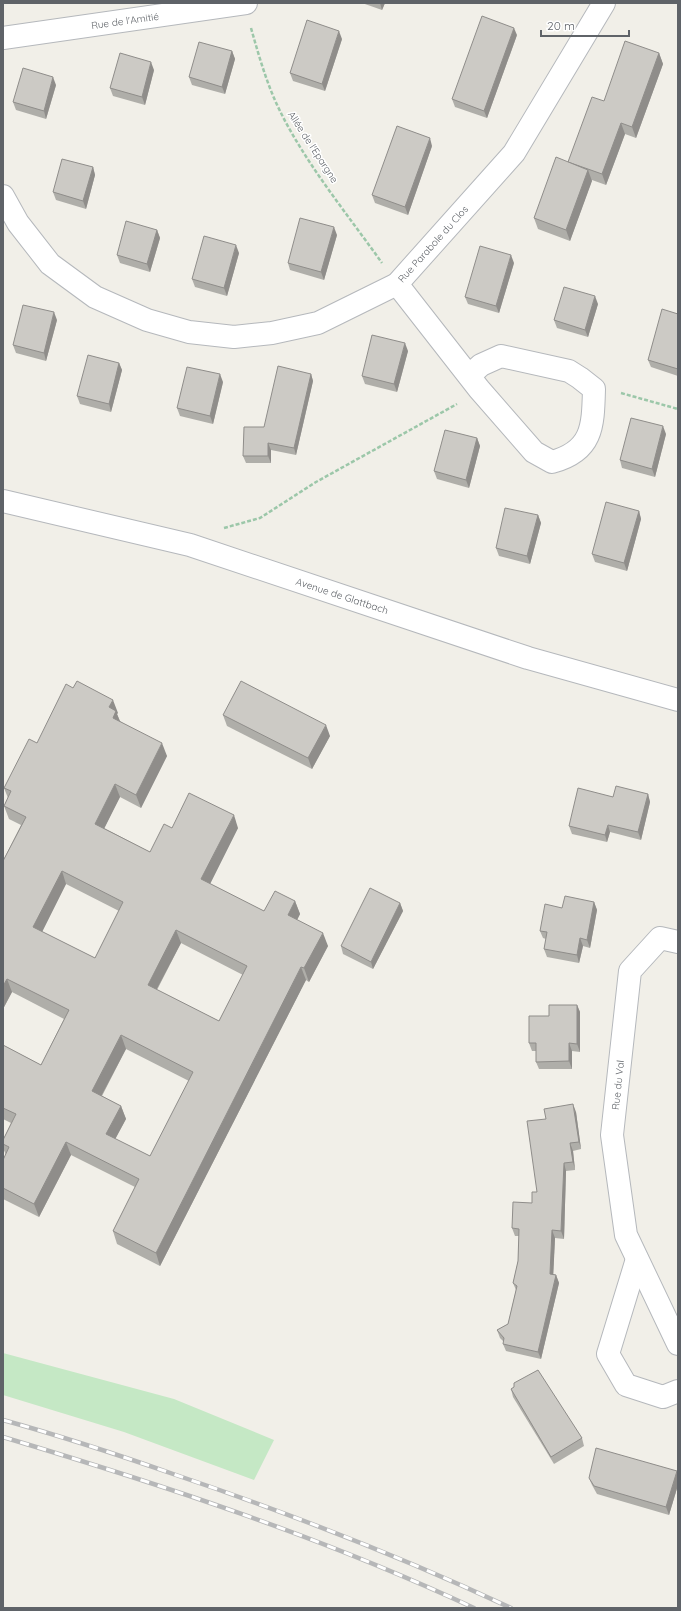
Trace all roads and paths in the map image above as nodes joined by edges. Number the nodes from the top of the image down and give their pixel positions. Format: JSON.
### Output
{"nodes":[{"id":1,"x":246,"y":3,"type":"edge"},
{"id":2,"x":604,"y":3,"type":"edge"},
{"id":3,"x":3,"y":38,"type":"edge"},
{"id":4,"x":3,"y":196,"type":"edge"},
{"id":5,"x":398,"y":284,"type":"junction"},
{"id":6,"x":475,"y":382,"type":"junction"},
{"id":7,"x":594,"y":389,"type":"junction"},
{"id":8,"x":678,"y":408,"type":"edge"},
{"id":9,"x":3,"y":501,"type":"edge"},
{"id":10,"x":222,"y":528,"type":"dead end"},
{"id":11,"x":678,"y":700,"type":"edge"},
{"id":12,"x":678,"y":942,"type":"edge"},
{"id":13,"x":637,"y":1258,"type":"junction"},
{"id":14,"x":678,"y":1344,"type":"edge"},
{"id":15,"x":678,"y":1392,"type":"edge"}],
"edges":[{"from":1,"to":3,"type":"street","name":"Rue de l'Amitié"},
{"from":1,"to":5,"type":"path","name":"Allée de l'Epargne"},
{"from":2,"to":5,"type":"street","name":"Rue Parabole du Clos"},
{"from":4,"to":5,"type":"street","name":"Rue Parabole du Clos"},
{"from":5,"to":6,"type":"street"},
{"from":6,"to":7,"type":"street"},
{"from":6,"to":7,"type":"street"},
{"from":6,"to":10,"type":"path"},
{"from":7,"to":8,"type":"path"},
{"from":9,"to":11,"type":"street","name":"Avenue de Glattbach"},
{"from":12,"to":13,"type":"street","name":"Rue du Val"},
{"from":13,"to":14,"type":"street","name":"Rue du Val"},
{"from":13,"to":15,"type":"street"}]}
